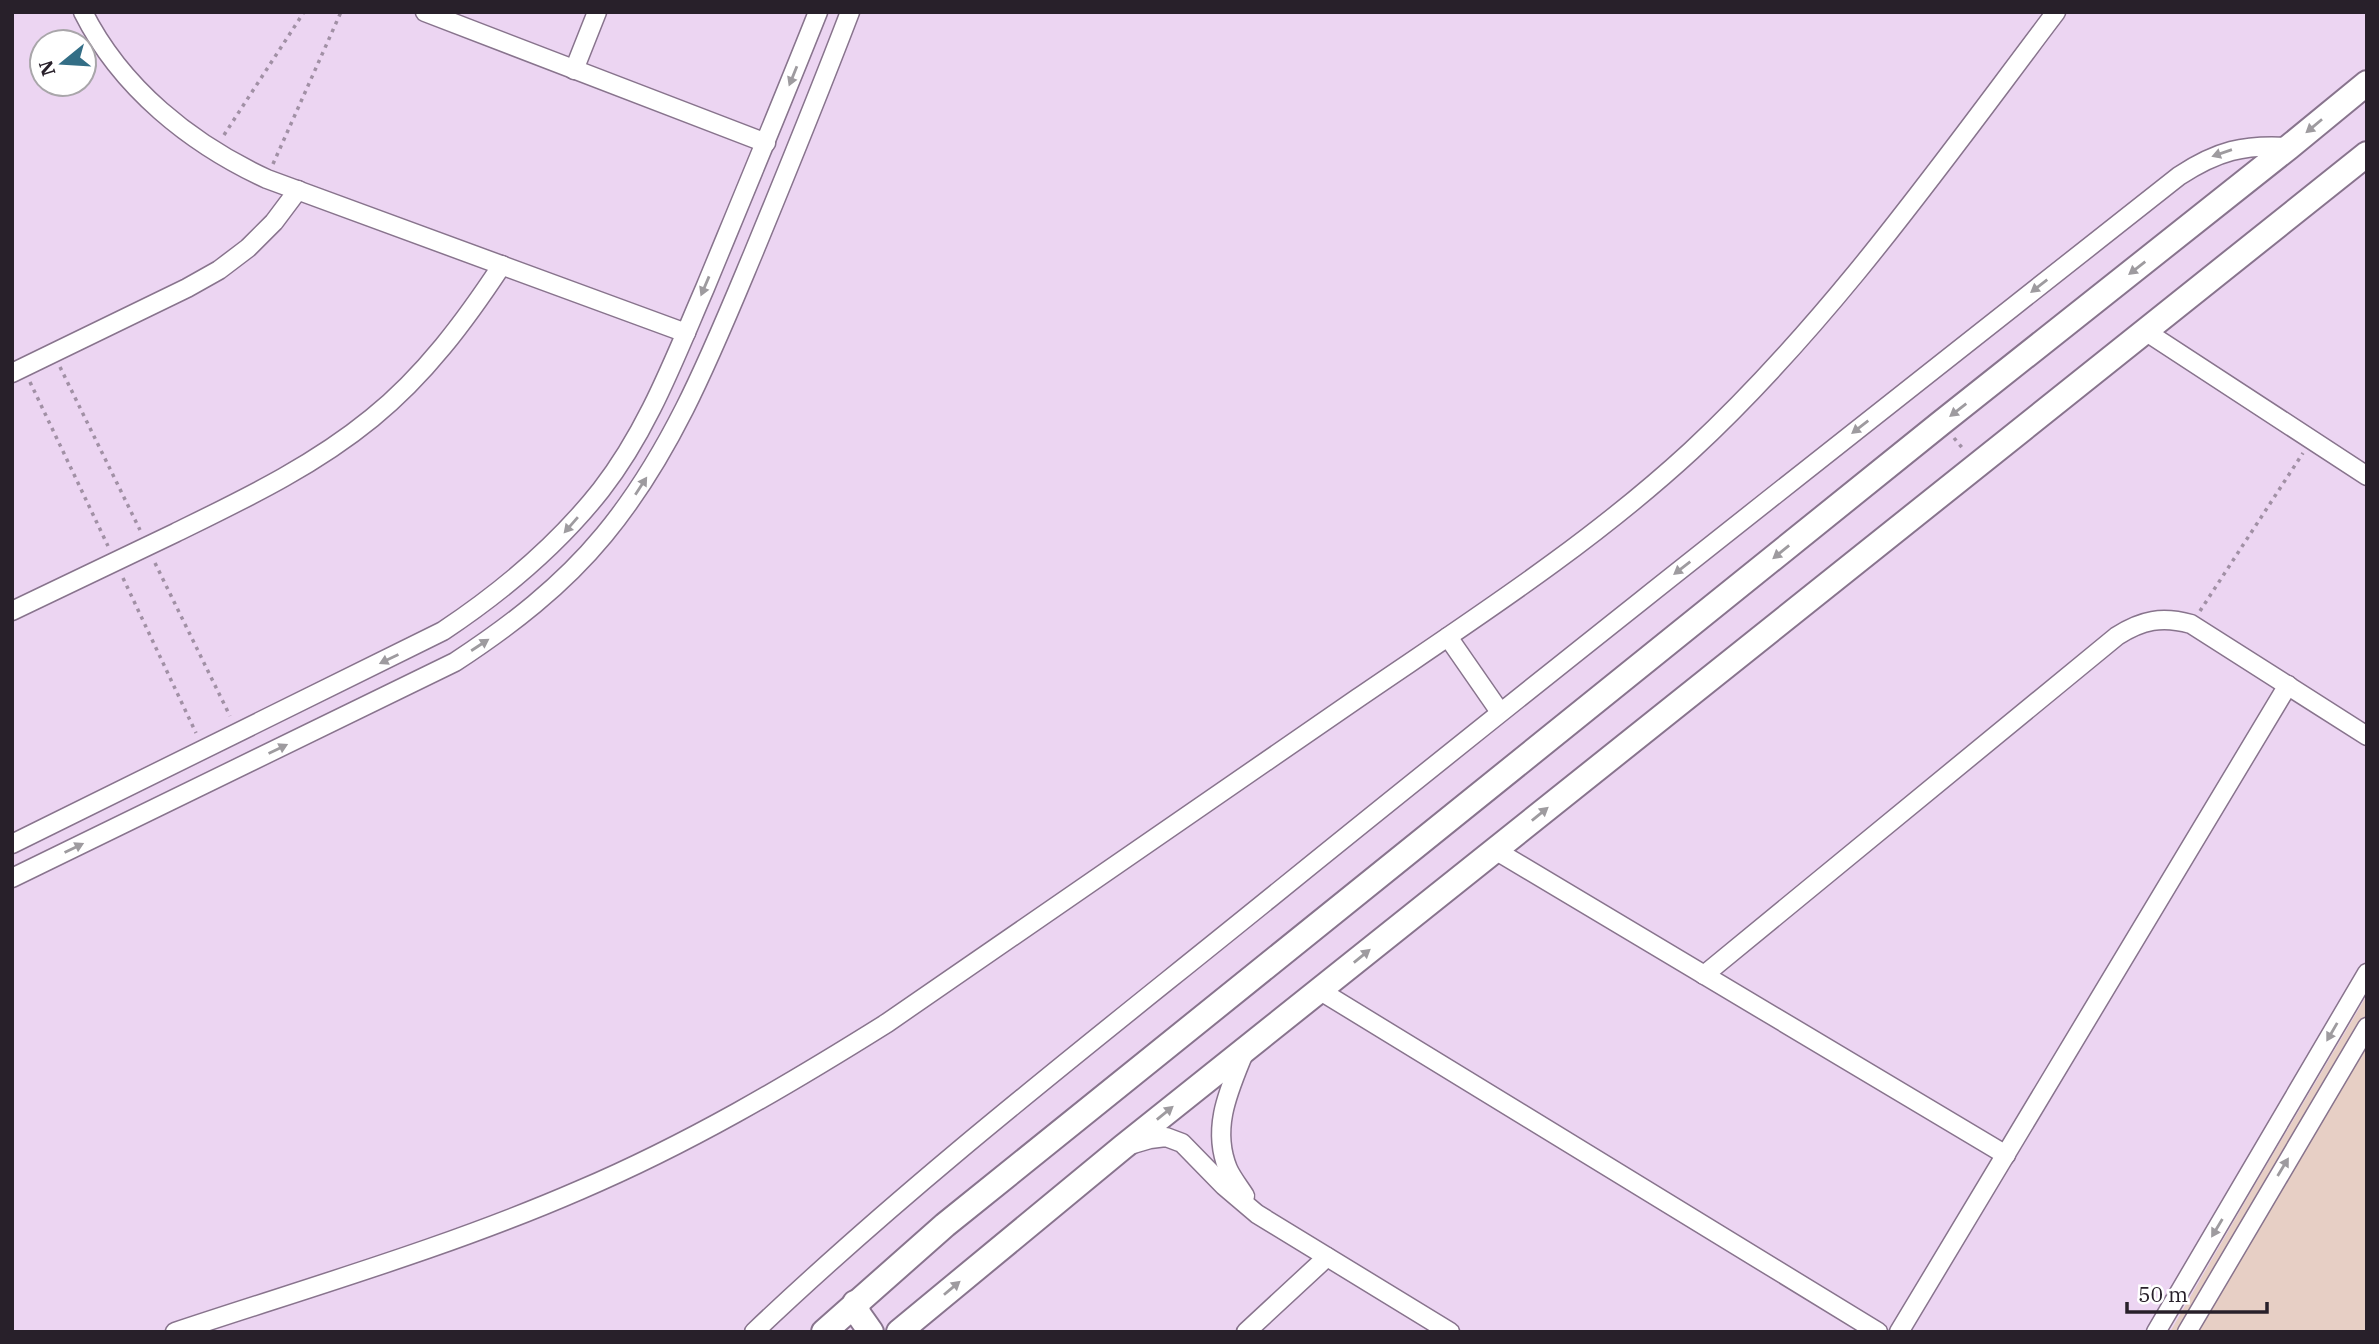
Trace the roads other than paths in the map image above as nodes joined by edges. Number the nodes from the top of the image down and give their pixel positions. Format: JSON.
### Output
{"nodes":[{"id":1,"x":83,"y":12,"type":"edge"},
{"id":2,"x":425,"y":12,"type":"edge"},
{"id":3,"x":597,"y":12,"type":"edge"},
{"id":4,"x":818,"y":12,"type":"edge"},
{"id":5,"x":850,"y":12,"type":"edge"},
{"id":6,"x":2056,"y":12,"type":"edge"},
{"id":7,"x":574,"y":69,"type":"junction"},
{"id":8,"x":2367,"y":83,"type":"edge"},
{"id":9,"x":766,"y":143,"type":"junction"},
{"id":10,"x":2289,"y":147,"type":"junction"},
{"id":11,"x":2367,"y":154,"type":"edge"},
{"id":12,"x":298,"y":190,"type":"junction"},
{"id":13,"x":502,"y":265,"type":"junction"},
{"id":14,"x":2145,"y":331,"type":"junction"},
{"id":15,"x":686,"y":333,"type":"junction"},
{"id":16,"x":12,"y":373,"type":"edge"},
{"id":17,"x":2367,"y":476,"type":"edge"},
{"id":18,"x":12,"y":611,"type":"edge"},
{"id":19,"x":1448,"y":636,"type":"junction"},
{"id":20,"x":2288,"y":685,"type":"junction"},
{"id":21,"x":1500,"y":712,"type":"junction"},
{"id":22,"x":2367,"y":736,"type":"edge"},
{"id":23,"x":12,"y":844,"type":"edge"},
{"id":24,"x":1496,"y":850,"type":"junction"},
{"id":25,"x":12,"y":878,"type":"edge"},
{"id":26,"x":2367,"y":973,"type":"edge"},
{"id":27,"x":1704,"y":975,"type":"junction"},
{"id":28,"x":1319,"y":990,"type":"junction"},
{"id":29,"x":2367,"y":1027,"type":"edge"},
{"id":30,"x":1245,"y":1049,"type":"junction"},
{"id":31,"x":1123,"y":1147,"type":"junction"},
{"id":32,"x":2006,"y":1155,"type":"junction"},
{"id":33,"x":2235,"y":1198,"type":"junction"},
{"id":34,"x":2258,"y":1210,"type":"junction"},
{"id":35,"x":1257,"y":1214,"type":"junction"},
{"id":36,"x":1327,"y":1257,"type":"junction"},
{"id":37,"x":855,"y":1303,"type":"junction"},
{"id":38,"x":175,"y":1332,"type":"edge"},
{"id":39,"x":754,"y":1332,"type":"edge"},
{"id":40,"x":824,"y":1332,"type":"edge"},
{"id":41,"x":871,"y":1332,"type":"edge"},
{"id":42,"x":899,"y":1332,"type":"edge"},
{"id":43,"x":1246,"y":1332,"type":"edge"},
{"id":44,"x":1450,"y":1332,"type":"edge"},
{"id":45,"x":1878,"y":1332,"type":"edge"},
{"id":46,"x":1899,"y":1332,"type":"edge"},
{"id":47,"x":2156,"y":1332,"type":"edge"},
{"id":48,"x":2188,"y":1332,"type":"edge"}],
"edges":[{"from":1,"to":12,"type":"street"},
{"from":2,"to":7,"type":"street"},
{"from":3,"to":7,"type":"street"},
{"from":4,"to":9,"type":"street","one_way":true},
{"from":25,"to":5,"type":"street","one_way":true},
{"from":6,"to":19,"type":"street"},
{"from":7,"to":9,"type":"street"},
{"from":8,"to":10,"type":"street","one_way":true},
{"from":9,"to":15,"type":"street","one_way":true},
{"from":10,"to":21,"type":"street","one_way":true},
{"from":10,"to":37,"type":"street","one_way":true},
{"from":11,"to":14,"type":"street"},
{"from":12,"to":13,"type":"street"},
{"from":12,"to":16,"type":"street"},
{"from":13,"to":15,"type":"street"},
{"from":13,"to":18,"type":"street"},
{"from":14,"to":17,"type":"street"},
{"from":24,"to":14,"type":"street","one_way":true},
{"from":15,"to":23,"type":"street","one_way":true},
{"from":19,"to":21,"type":"street"},
{"from":19,"to":38,"type":"street"},
{"from":20,"to":22,"type":"street"},
{"from":20,"to":27,"type":"street"},
{"from":20,"to":32,"type":"street"},
{"from":21,"to":39,"type":"street"},
{"from":24,"to":27,"type":"street"},
{"from":28,"to":24,"type":"street","one_way":true},
{"from":26,"to":33,"type":"street","one_way":true},
{"from":27,"to":32,"type":"street"},
{"from":28,"to":30,"type":"street"},
{"from":28,"to":45,"type":"street"},
{"from":34,"to":29,"type":"street","one_way":true},
{"from":31,"to":30,"type":"street","one_way":true},
{"from":30,"to":35,"type":"street"},
{"from":31,"to":35,"type":"street"},
{"from":42,"to":31,"type":"street","one_way":true},
{"from":32,"to":46,"type":"street"},
{"from":33,"to":34,"type":"street"},
{"from":33,"to":47,"type":"street","one_way":true},
{"from":34,"to":48,"type":"street"},
{"from":35,"to":36,"type":"street"},
{"from":36,"to":43,"type":"street"},
{"from":36,"to":44,"type":"street"},
{"from":37,"to":40,"type":"street"},
{"from":37,"to":41,"type":"street"}]}
